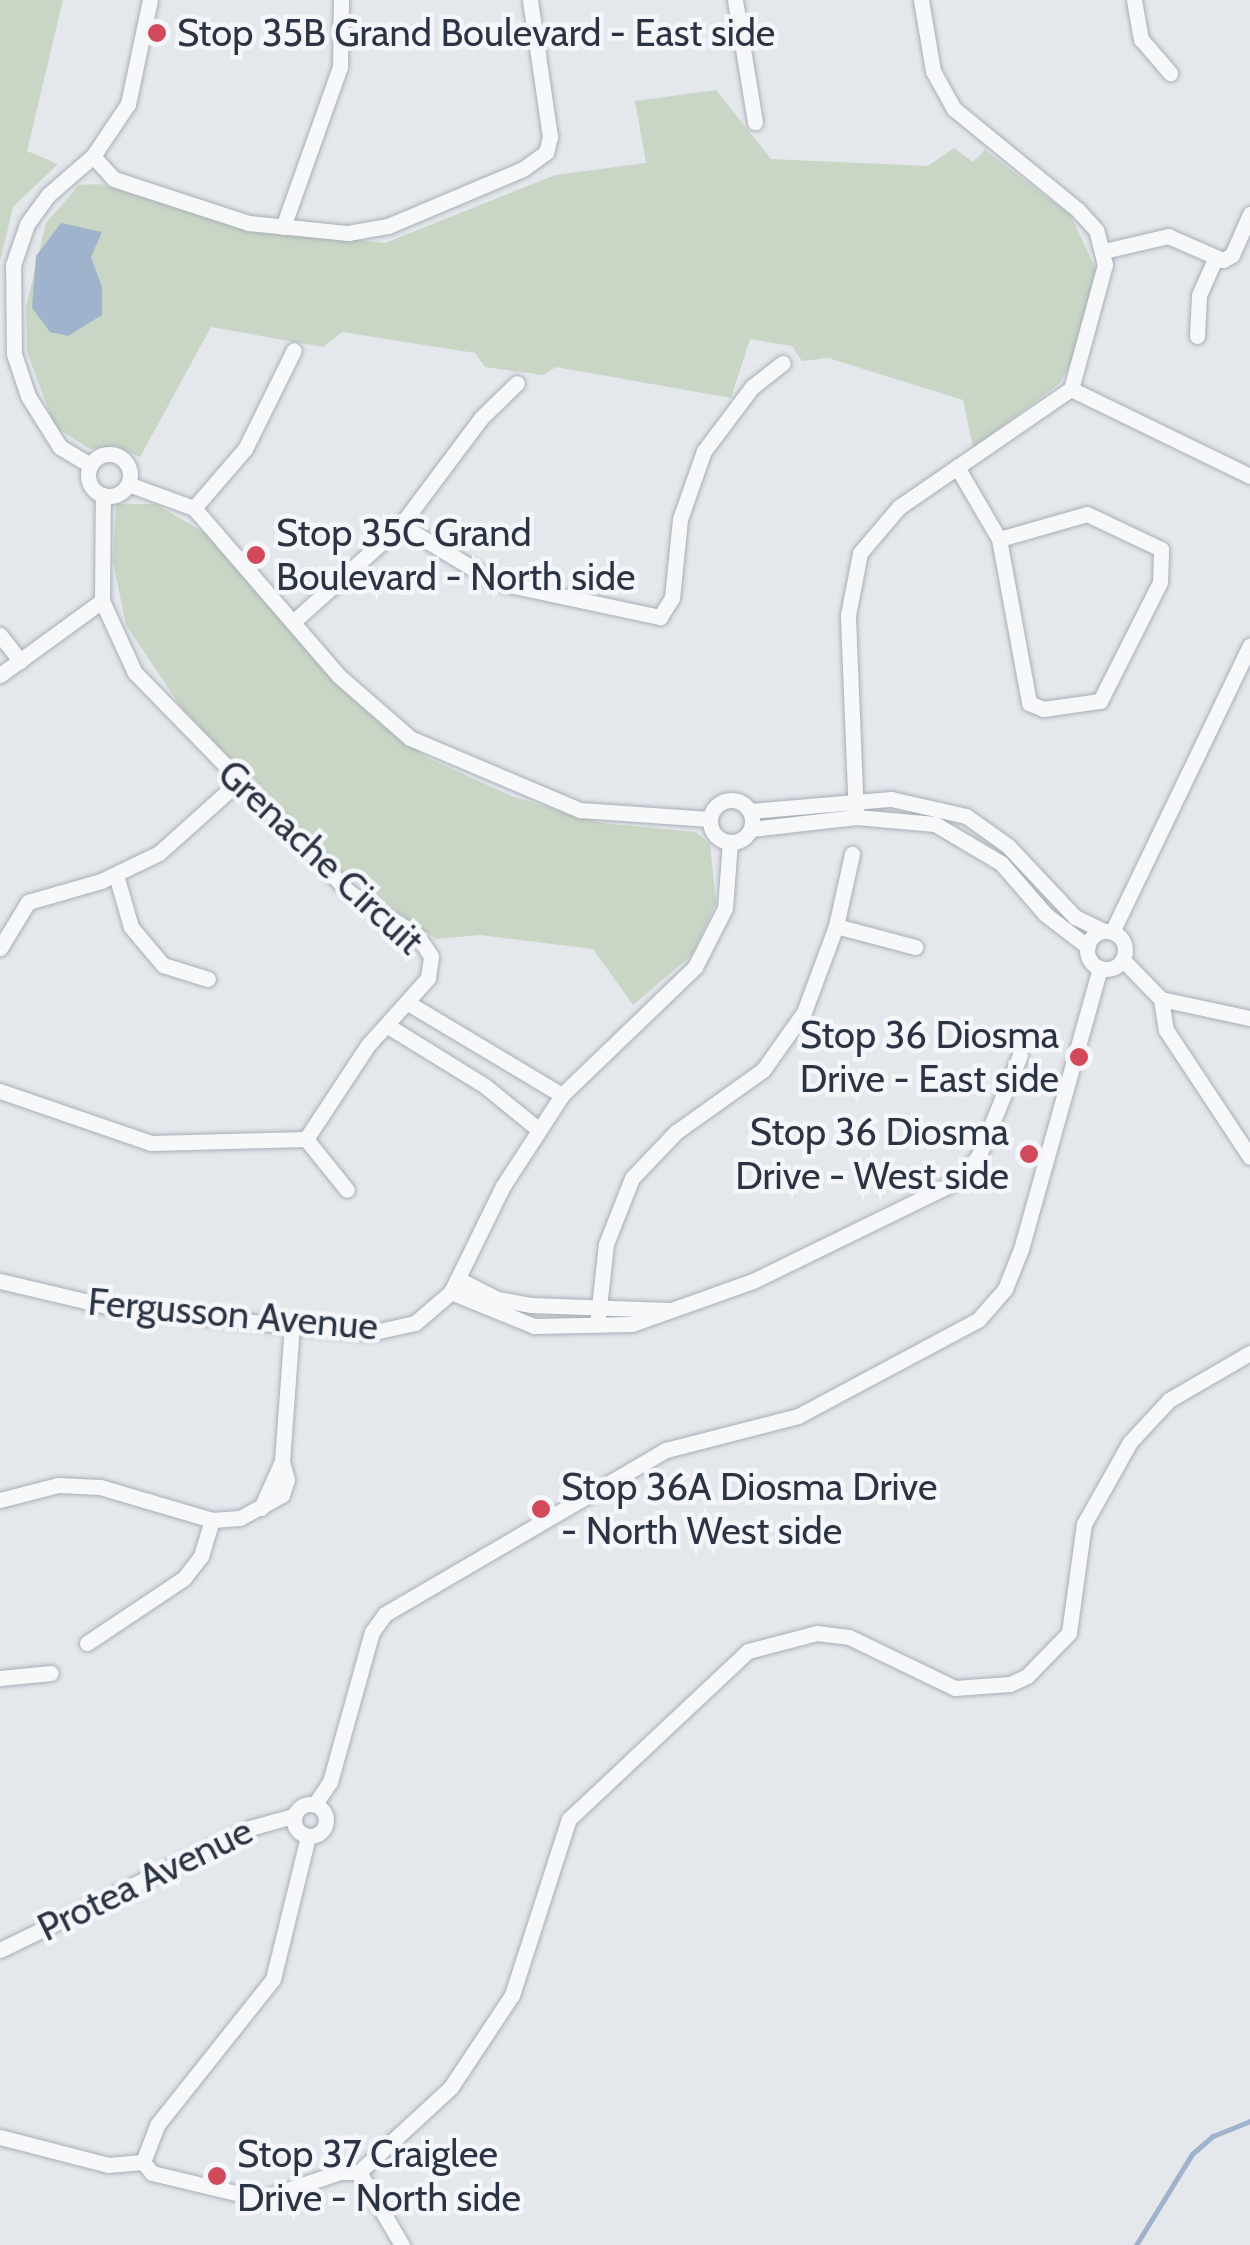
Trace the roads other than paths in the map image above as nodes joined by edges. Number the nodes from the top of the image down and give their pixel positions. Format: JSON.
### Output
{"nodes":[{"id":1,"x":150,"y":0,"type":"edge"},
{"id":2,"x":341,"y":0,"type":"edge"},
{"id":3,"x":530,"y":0,"type":"edge"},
{"id":4,"x":735,"y":0,"type":"edge"},
{"id":5,"x":921,"y":0,"type":"edge"},
{"id":6,"x":1134,"y":0,"type":"edge"},
{"id":7,"x":1170,"y":73,"type":"dead end"},
{"id":8,"x":755,"y":122,"type":"dead end"},
{"id":9,"x":93,"y":156,"type":"junction"},
{"id":10,"x":1250,"y":214,"type":"edge"},
{"id":11,"x":284,"y":227,"type":"junction"},
{"id":12,"x":1104,"y":251,"type":"junction"},
{"id":13,"x":1216,"y":259,"type":"junction"},
{"id":14,"x":1197,"y":336,"type":"dead end"},
{"id":15,"x":294,"y":350,"type":"dead end"},
{"id":16,"x":783,"y":362,"type":"dead end"},
{"id":17,"x":517,"y":383,"type":"dead end"},
{"id":18,"x":1071,"y":389,"type":"junction"},
{"id":19,"x":90,"y":465,"type":"junction"},
{"id":20,"x":957,"y":467,"type":"junction"},
{"id":21,"x":1250,"y":476,"type":"edge"},
{"id":22,"x":128,"y":484,"type":"junction"},
{"id":23,"x":103,"y":496,"type":"junction"},
{"id":24,"x":194,"y":508,"type":"junction"},
{"id":25,"x":401,"y":525,"type":"junction"},
{"id":26,"x":999,"y":538,"type":"junction"},
{"id":27,"x":102,"y":601,"type":"junction"},
{"id":28,"x":294,"y":621,"type":"junction"},
{"id":29,"x":0,"y":634,"type":"edge"},
{"id":30,"x":1250,"y":646,"type":"edge"},
{"id":31,"x":20,"y":661,"type":"junction"},
{"id":32,"x":0,"y":675,"type":"edge"},
{"id":33,"x":237,"y":783,"type":"junction"},
{"id":34,"x":855,"y":809,"type":"junction"},
{"id":35,"x":750,"y":811,"type":"junction"},
{"id":36,"x":710,"y":820,"type":"junction"},
{"id":37,"x":751,"y":829,"type":"junction"},
{"id":38,"x":730,"y":842,"type":"junction"},
{"id":39,"x":852,"y":854,"type":"dead end"},
{"id":40,"x":116,"y":875,"type":"junction"},
{"id":41,"x":836,"y":926,"type":"junction"},
{"id":42,"x":1108,"y":932,"type":"junction"},
{"id":43,"x":915,"y":947,"type":"dead end"},
{"id":44,"x":0,"y":948,"type":"edge"},
{"id":45,"x":1088,"y":948,"type":"junction"},
{"id":46,"x":1123,"y":960,"type":"junction"},
{"id":47,"x":1100,"y":968,"type":"junction"},
{"id":48,"x":208,"y":980,"type":"dead end"},
{"id":49,"x":1161,"y":1000,"type":"junction"},
{"id":50,"x":408,"y":1003,"type":"junction"},
{"id":51,"x":1250,"y":1018,"type":"edge"},
{"id":52,"x":388,"y":1026,"type":"junction"},
{"id":53,"x":1020,"y":1055,"type":"dead end"},
{"id":54,"x":0,"y":1091,"type":"edge"},
{"id":55,"x":562,"y":1094,"type":"junction"},
{"id":56,"x":538,"y":1129,"type":"junction"},
{"id":57,"x":306,"y":1139,"type":"junction"},
{"id":58,"x":1250,"y":1157,"type":"edge"},
{"id":59,"x":347,"y":1190,"type":"dead end"},
{"id":60,"x":0,"y":1282,"type":"edge"},
{"id":61,"x":454,"y":1285,"type":"junction"},
{"id":62,"x":599,"y":1303,"type":"junction"},
{"id":63,"x":671,"y":1310,"type":"junction"},
{"id":64,"x":596,"y":1324,"type":"junction"},
{"id":65,"x":292,"y":1326,"type":"junction"},
{"id":66,"x":1250,"y":1353,"type":"edge"},
{"id":67,"x":0,"y":1500,"type":"edge"},
{"id":68,"x":212,"y":1520,"type":"junction"},
{"id":69,"x":87,"y":1643,"type":"dead end"},
{"id":70,"x":51,"y":1672,"type":"dead end"},
{"id":71,"x":0,"y":1678,"type":"edge"},
{"id":72,"x":315,"y":1804,"type":"junction"},
{"id":73,"x":294,"y":1816,"type":"junction"},
{"id":74,"x":308,"y":1836,"type":"junction"},
{"id":75,"x":0,"y":1950,"type":"edge"},
{"id":76,"x":0,"y":2136,"type":"edge"},
{"id":77,"x":144,"y":2162,"type":"junction"},
{"id":78,"x":359,"y":2172,"type":"junction"},
{"id":79,"x":402,"y":2245,"type":"edge"}],
"edges":[{"from":1,"to":9,"type":"street"},
{"from":2,"to":11,"type":"street"},
{"from":3,"to":11,"type":"street"},
{"from":4,"to":8,"type":"street"},
{"from":5,"to":12,"type":"street"},
{"from":6,"to":7,"type":"street"},
{"from":9,"to":11,"type":"street"},
{"from":9,"to":19,"type":"street"},
{"from":10,"to":13,"type":"street"},
{"from":12,"to":13,"type":"street"},
{"from":12,"to":18,"type":"street"},
{"from":13,"to":14,"type":"street"},
{"from":15,"to":24,"type":"street"},
{"from":16,"to":25,"type":"street"},
{"from":17,"to":25,"type":"street"},
{"from":18,"to":20,"type":"street"},
{"from":18,"to":21,"type":"street"},
{"from":19,"to":22,"type":"street"},
{"from":19,"to":23,"type":"street"},
{"from":20,"to":26,"type":"street"},
{"from":20,"to":34,"type":"street"},
{"from":22,"to":23,"type":"street"},
{"from":22,"to":24,"type":"street"},
{"from":23,"to":27,"type":"street","name":"Grenache Circuit"},
{"from":24,"to":28,"type":"street"},
{"from":25,"to":28,"type":"street"},
{"from":26,"to":26,"type":"street"},
{"from":27,"to":31,"type":"street"},
{"from":27,"to":33,"type":"street","name":"Grenache Circuit"},
{"from":28,"to":36,"type":"street"},
{"from":29,"to":31,"type":"street"},
{"from":30,"to":42,"type":"street"},
{"from":31,"to":32,"type":"street"},
{"from":33,"to":40,"type":"street"},
{"from":33,"to":50,"type":"street","name":"Grenache Circuit"},
{"from":34,"to":35,"type":"street"},
{"from":34,"to":37,"type":"street"},
{"from":34,"to":42,"type":"street"},
{"from":34,"to":45,"type":"street"},
{"from":35,"to":36,"type":"street"},
{"from":35,"to":37,"type":"street"},
{"from":36,"to":38,"type":"street"},
{"from":37,"to":38,"type":"street"},
{"from":38,"to":55,"type":"street","name":"Fergusson Avenue"},
{"from":39,"to":41,"type":"street"},
{"from":40,"to":44,"type":"street"},
{"from":40,"to":48,"type":"street"},
{"from":41,"to":43,"type":"street"},
{"from":41,"to":62,"type":"street"},
{"from":42,"to":45,"type":"street"},
{"from":42,"to":46,"type":"street"},
{"from":45,"to":47,"type":"street"},
{"from":46,"to":47,"type":"street"},
{"from":46,"to":49,"type":"street"},
{"from":47,"to":72,"type":"street"},
{"from":49,"to":51,"type":"street"},
{"from":49,"to":58,"type":"street"},
{"from":50,"to":52,"type":"street","name":"Grenache Circuit"},
{"from":50,"to":55,"type":"street"},
{"from":52,"to":56,"type":"street"},
{"from":52,"to":57,"type":"street","name":"Grenache Circuit"},
{"from":53,"to":63,"type":"street"},
{"from":54,"to":57,"type":"street"},
{"from":55,"to":56,"type":"street","name":"Fergusson Avenue"},
{"from":56,"to":61,"type":"street","name":"Fergusson Avenue"},
{"from":57,"to":59,"type":"street"},
{"from":60,"to":65,"type":"street","name":"Fergusson Avenue"},
{"from":61,"to":62,"type":"street"},
{"from":61,"to":64,"type":"street"},
{"from":61,"to":65,"type":"street","name":"Fergusson Avenue"},
{"from":62,"to":63,"type":"street"},
{"from":62,"to":64,"type":"street"},
{"from":63,"to":64,"type":"street"},
{"from":65,"to":68,"type":"street"},
{"from":66,"to":78,"type":"street"},
{"from":67,"to":68,"type":"street"},
{"from":68,"to":69,"type":"street"},
{"from":70,"to":71,"type":"street"},
{"from":72,"to":73,"type":"street"},
{"from":72,"to":74,"type":"street"},
{"from":73,"to":74,"type":"street"},
{"from":73,"to":75,"type":"street","name":"Protea Avenue"},
{"from":74,"to":77,"type":"street"},
{"from":76,"to":77,"type":"street"},
{"from":77,"to":78,"type":"street"},
{"from":78,"to":79,"type":"street"}]}
